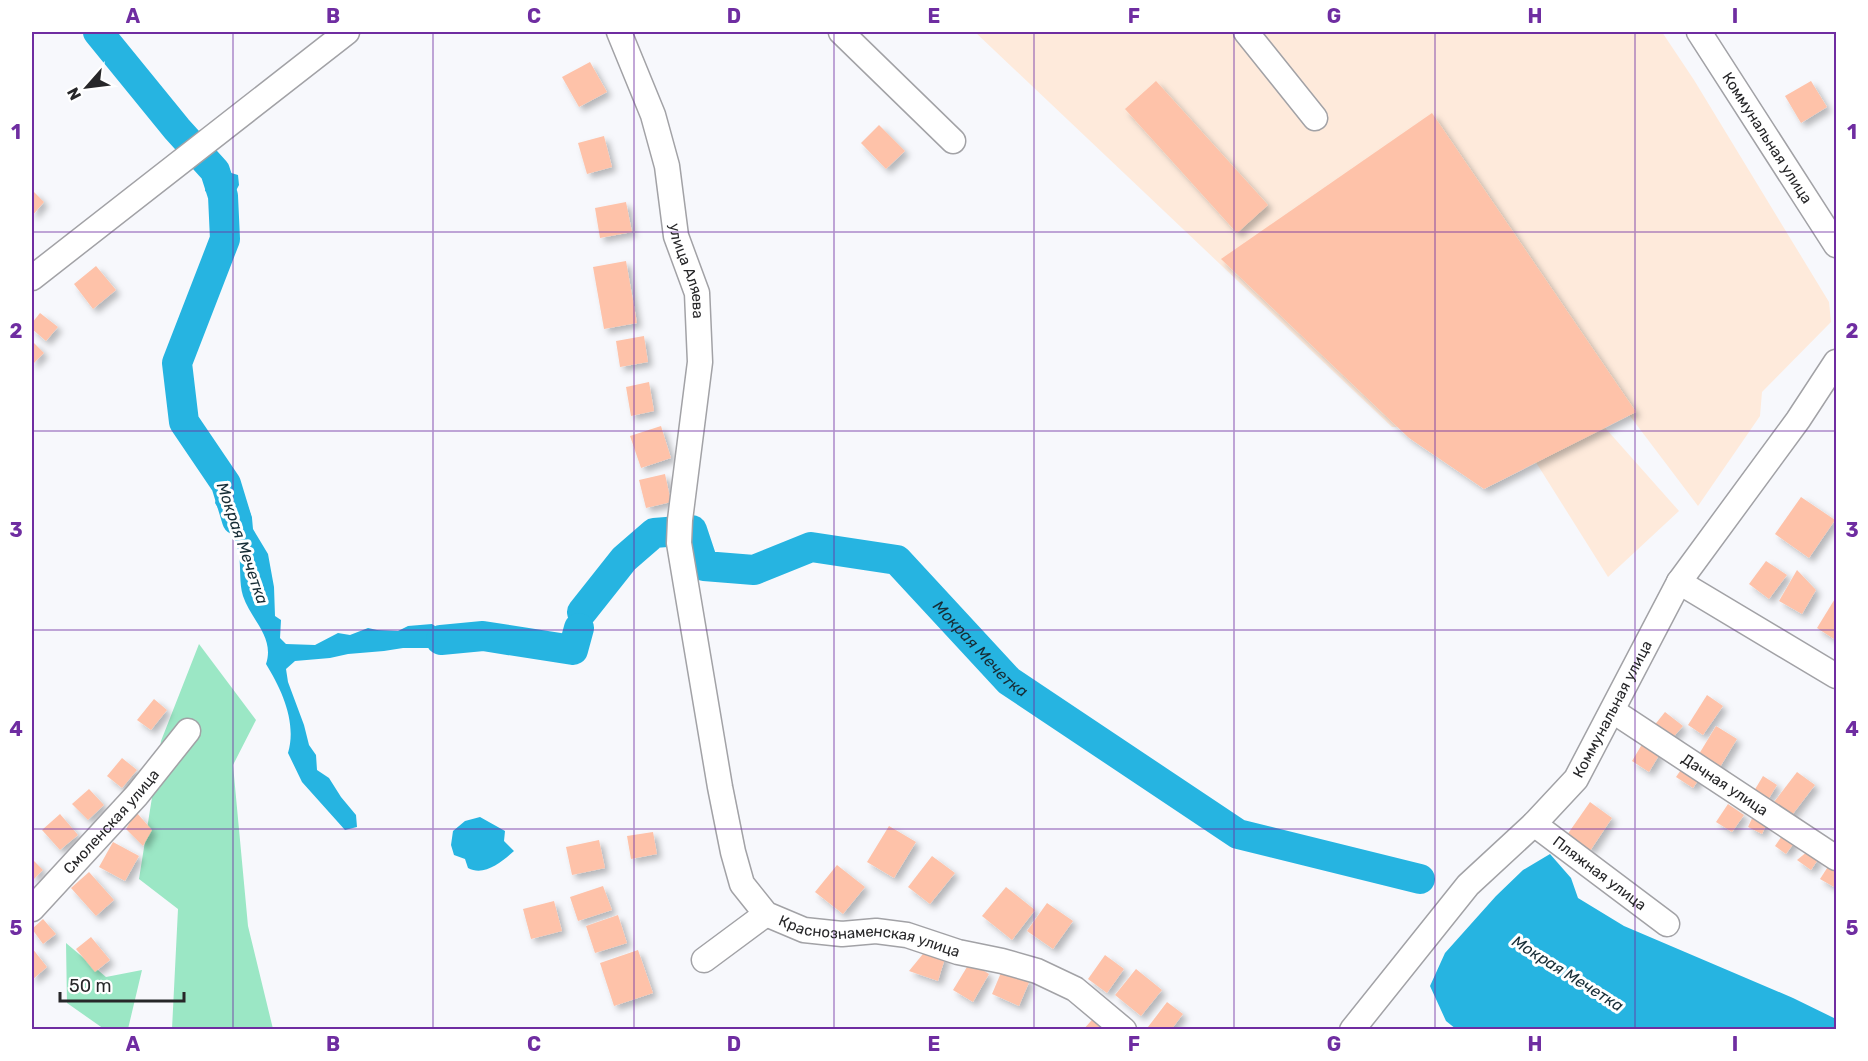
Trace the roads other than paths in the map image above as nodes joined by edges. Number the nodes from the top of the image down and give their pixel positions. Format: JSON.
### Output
{"nodes":[{"id":1,"x":347,"y":32,"type":"edge"},
{"id":2,"x":619,"y":32,"type":"edge"},
{"id":3,"x":842,"y":32,"type":"edge"},
{"id":4,"x":1246,"y":32,"type":"edge"},
{"id":5,"x":1699,"y":32,"type":"edge"},
{"id":6,"x":1315,"y":118,"type":"dead end"},
{"id":7,"x":953,"y":141,"type":"dead end"},
{"id":8,"x":1830,"y":216,"type":"edge"},
{"id":9,"x":1836,"y":244,"type":"edge"},
{"id":10,"x":32,"y":278,"type":"edge"},
{"id":11,"x":1836,"y":362,"type":"edge"},
{"id":12,"x":679,"y":532,"type":"joint"},
{"id":13,"x":1679,"y":582,"type":"junction"},
{"id":14,"x":1836,"y":675,"type":"edge"},
{"id":15,"x":1612,"y":711,"type":"junction"},
{"id":16,"x":188,"y":730,"type":"dead end"},
{"id":17,"x":1534,"y":824,"type":"junction"},
{"id":18,"x":1836,"y":858,"type":"edge"},
{"id":19,"x":32,"y":909,"type":"edge"},
{"id":20,"x":766,"y":914,"type":"junction"},
{"id":21,"x":1667,"y":924,"type":"dead end"},
{"id":22,"x":704,"y":960,"type":"dead end"},
{"id":23,"x":1124,"y":1029,"type":"edge"},
{"id":24,"x":1352,"y":1029,"type":"edge"}],
"edges":[{"from":1,"to":10,"type":"street"},
{"from":2,"to":12,"type":"street","name":"улица Аляева"},
{"from":3,"to":7,"type":"street"},
{"from":4,"to":6,"type":"street"},
{"from":5,"to":8,"type":"street","name":"Коммунальная улица"},
{"from":8,"to":9,"type":"street","name":"Коммунальная улица"},
{"from":11,"to":13,"type":"street","name":"Коммунальная улица"},
{"from":12,"to":20,"type":"street","name":"Краснознаменская улица"},
{"from":13,"to":14,"type":"street"},
{"from":13,"to":15,"type":"street","name":"Коммунальная улица"},
{"from":15,"to":17,"type":"street","name":"Коммунальная улица"},
{"from":15,"to":18,"type":"street","name":"Дачная улица"},
{"from":16,"to":19,"type":"street","name":"Смоленская улица"},
{"from":17,"to":21,"type":"street","name":"Пляжная улица"},
{"from":17,"to":24,"type":"street","name":"Коммунальная улица"},
{"from":20,"to":22,"type":"street"},
{"from":20,"to":23,"type":"street","name":"Краснознаменская улица"}]}
